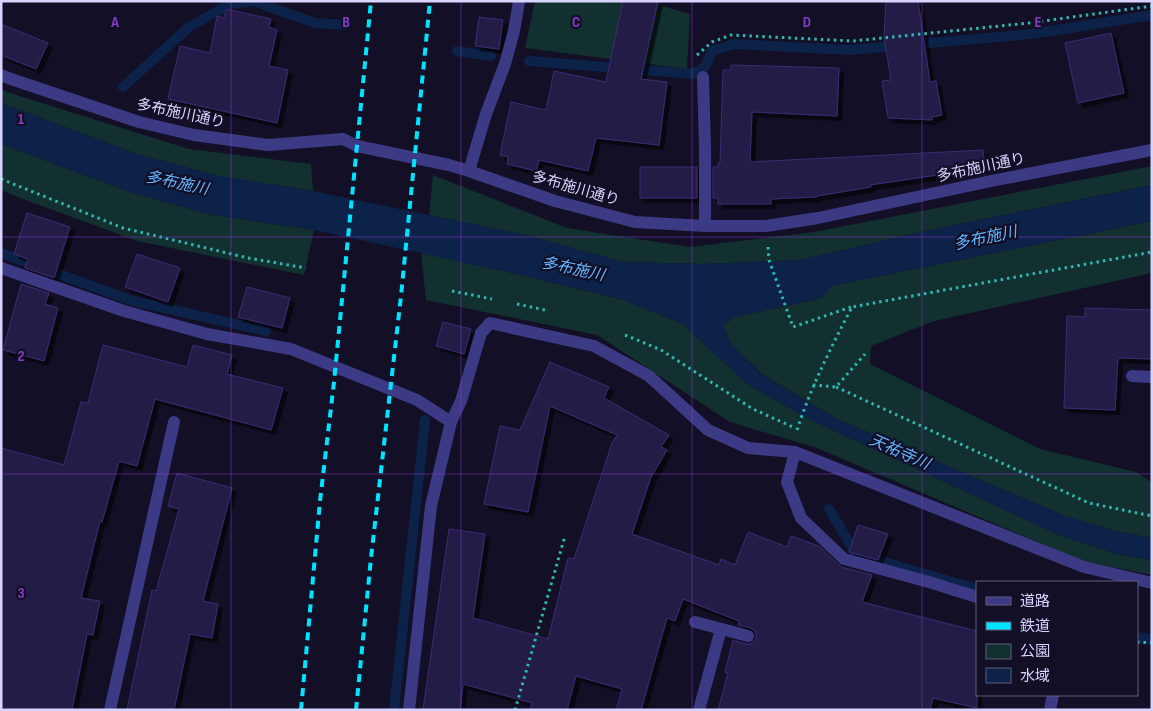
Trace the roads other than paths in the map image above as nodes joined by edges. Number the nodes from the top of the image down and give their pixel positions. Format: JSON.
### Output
{"nodes":[{"id":1,"x":519,"y":1,"type":"edge"},
{"id":2,"x":1,"y":75,"type":"edge"},
{"id":3,"x":703,"y":77,"type":"dead end"},
{"id":4,"x":1152,"y":150,"type":"edge"},
{"id":5,"x":469,"y":171,"type":"junction"},
{"id":6,"x":705,"y":226,"type":"junction"},
{"id":7,"x":1,"y":268,"type":"edge"},
{"id":8,"x":1132,"y":376,"type":"dead end"},
{"id":9,"x":1152,"y":377,"type":"edge"},
{"id":10,"x":174,"y":422,"type":"dead end"},
{"id":11,"x":451,"y":422,"type":"junction"},
{"id":12,"x":795,"y":452,"type":"junction"},
{"id":13,"x":1152,"y":584,"type":"edge"},
{"id":14,"x":976,"y":597,"type":"edge"},
{"id":15,"x":695,"y":622,"type":"dead end"},
{"id":16,"x":721,"y":629,"type":"junction"},
{"id":17,"x":748,"y":636,"type":"dead end"},
{"id":18,"x":1053,"y":696,"type":"edge"},
{"id":19,"x":110,"y":710,"type":"edge"},
{"id":20,"x":409,"y":710,"type":"edge"},
{"id":21,"x":699,"y":710,"type":"edge"},
{"id":22,"x":1050,"y":710,"type":"edge"}],
"edges":[{"from":1,"to":5,"type":"street"},
{"from":2,"to":5,"type":"street","name":"多布施川通り"},
{"from":3,"to":6,"type":"street"},
{"from":4,"to":6,"type":"street","name":"多布施川通り"},
{"from":5,"to":6,"type":"street","name":"多布施川通り"},
{"from":7,"to":11,"type":"street"},
{"from":8,"to":9,"type":"street"},
{"from":10,"to":19,"type":"street"},
{"from":11,"to":12,"type":"street"},
{"from":11,"to":20,"type":"street"},
{"from":12,"to":13,"type":"street"},
{"from":12,"to":14,"type":"street"},
{"from":15,"to":16,"type":"street"},
{"from":16,"to":17,"type":"street"},
{"from":16,"to":21,"type":"street"},
{"from":18,"to":22,"type":"street"}]}
